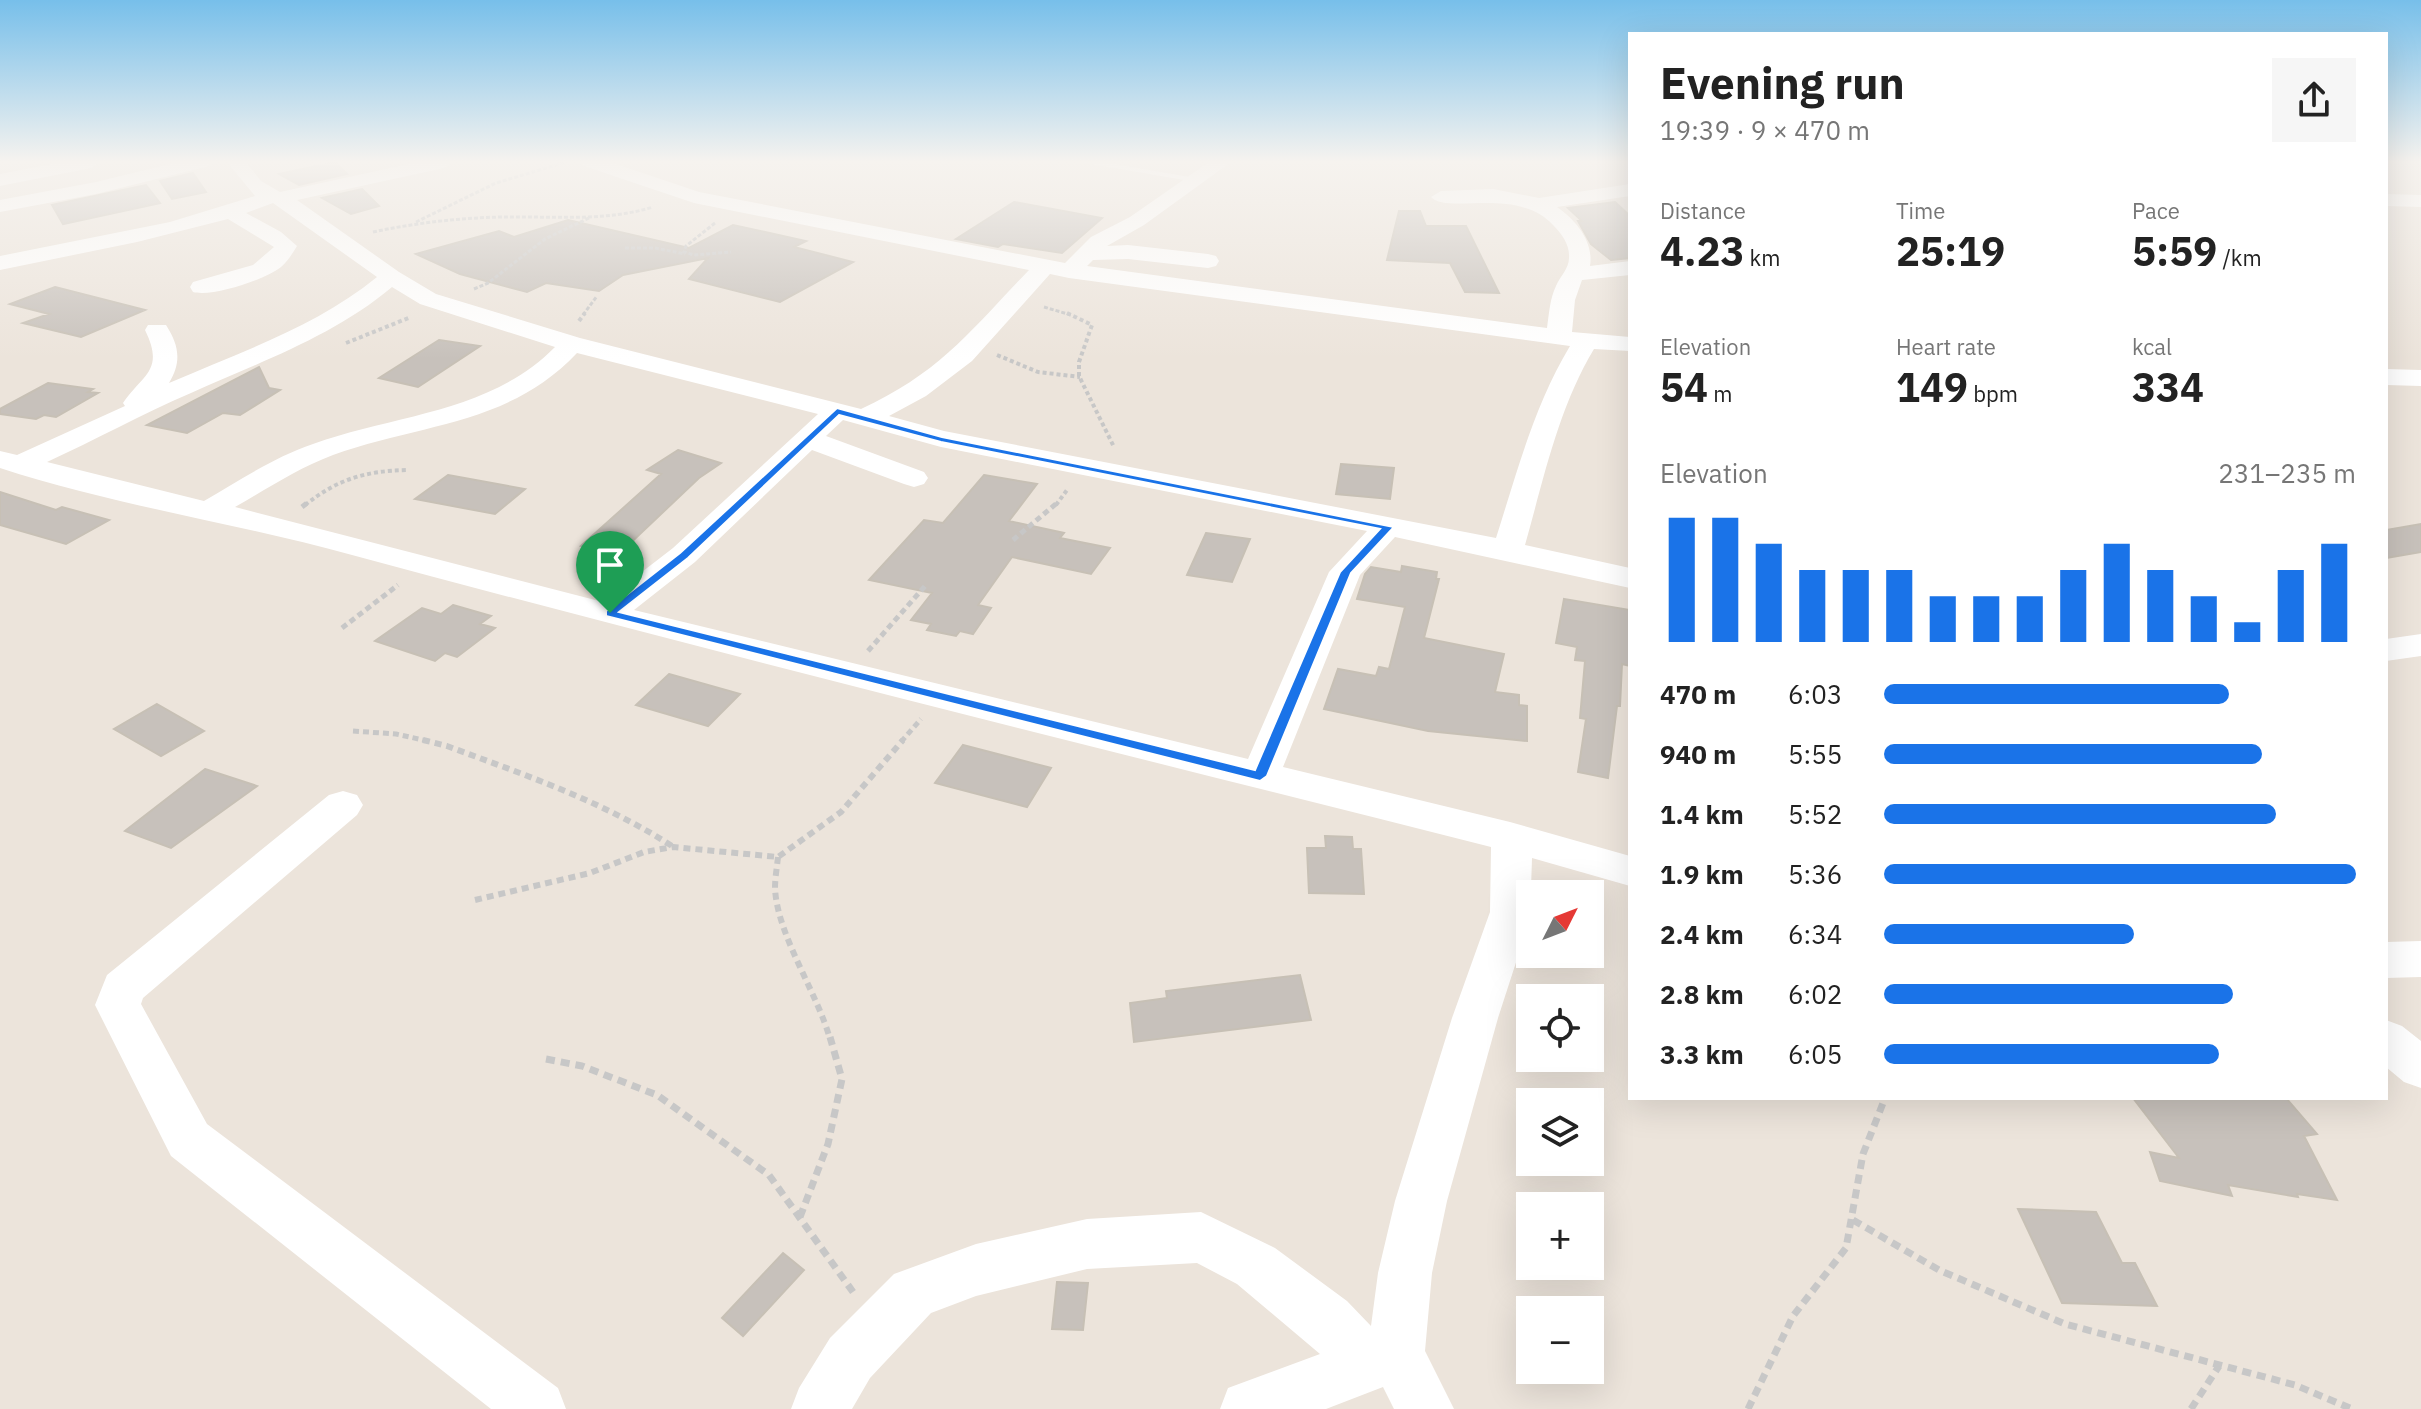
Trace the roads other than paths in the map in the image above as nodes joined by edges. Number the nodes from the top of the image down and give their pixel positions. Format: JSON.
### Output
{"nodes":[{"id":1,"x":157,"y":228,"type":"edge"},
{"id":2,"x":253,"y":228,"type":"edge"},
{"id":3,"x":320,"y":228,"type":"edge"},
{"id":4,"x":862,"y":228,"type":"edge"},
{"id":5,"x":1121,"y":228,"type":"edge"},
{"id":6,"x":1567,"y":228,"type":"edge"},
{"id":7,"x":1208,"y":261,"type":"dead end"},
{"id":8,"x":0,"y":263,"type":"edge"},
{"id":9,"x":1066,"y":264,"type":"junction"},
{"id":10,"x":1628,"y":268,"type":"edge"},
{"id":11,"x":1575,"y":274,"type":"junction"},
{"id":12,"x":391,"y":277,"type":"junction"},
{"id":13,"x":201,"y":287,"type":"dead end"},
{"id":14,"x":157,"y":330,"type":"dead end"},
{"id":15,"x":1572,"y":339,"type":"junction"},
{"id":16,"x":572,"y":344,"type":"junction"},
{"id":17,"x":1628,"y":344,"type":"edge"},
{"id":18,"x":2388,"y":377,"type":"edge"},
{"id":19,"x":2421,"y":378,"type":"edge"},
{"id":20,"x":850,"y":415,"type":"junction"},
{"id":21,"x":124,"y":417,"type":"junction"},
{"id":22,"x":808,"y":440,"type":"junction"},
{"id":23,"x":9,"y":462,"type":"edge"},
{"id":24,"x":914,"y":478,"type":"dead end"},
{"id":25,"x":211,"y":509,"type":"junction"},
{"id":26,"x":1388,"y":527,"type":"junction"},
{"id":27,"x":1508,"y":550,"type":"junction"},
{"id":28,"x":1628,"y":578,"type":"edge"},
{"id":29,"x":610,"y":613,"type":"junction"},
{"id":30,"x":2421,"y":645,"type":"edge"},
{"id":31,"x":2388,"y":650,"type":"edge"},
{"id":32,"x":1260,"y":776,"type":"junction"},
{"id":33,"x":343,"y":805,"type":"dead end"},
{"id":34,"x":1510,"y":837,"type":"junction"},
{"id":35,"x":1628,"y":870,"type":"edge"},
{"id":36,"x":2421,"y":959,"type":"edge"},
{"id":37,"x":2388,"y":960,"type":"edge"},
{"id":38,"x":2388,"y":1042,"type":"edge"},
{"id":39,"x":2421,"y":1068,"type":"edge"},
{"id":40,"x":1382,"y":1359,"type":"junction"},
{"id":41,"x":537,"y":1409,"type":"edge"},
{"id":42,"x":820,"y":1409,"type":"edge"},
{"id":43,"x":1249,"y":1409,"type":"edge"},
{"id":44,"x":1425,"y":1409,"type":"edge"}],
"edges":[{"from":1,"to":8,"type":"street"},
{"from":2,"to":13,"type":"street"},
{"from":3,"to":12,"type":"street"},
{"from":4,"to":9,"type":"street"},
{"from":5,"to":9,"type":"street"},
{"from":6,"to":11,"type":"street"},
{"from":7,"to":9,"type":"street"},
{"from":9,"to":15,"type":"street"},
{"from":9,"to":20,"type":"street"},
{"from":10,"to":11,"type":"street"},
{"from":11,"to":15,"type":"street"},
{"from":12,"to":16,"type":"street"},
{"from":12,"to":21,"type":"street"},
{"from":14,"to":21,"type":"street"},
{"from":15,"to":17,"type":"street"},
{"from":15,"to":27,"type":"street"},
{"from":16,"to":20,"type":"street"},
{"from":16,"to":25,"type":"street"},
{"from":18,"to":19,"type":"street"},
{"from":20,"to":22,"type":"street"},
{"from":20,"to":26,"type":"street"},
{"from":21,"to":23,"type":"street"},
{"from":22,"to":24,"type":"street"},
{"from":22,"to":29,"type":"street"},
{"from":23,"to":25,"type":"street"},
{"from":25,"to":29,"type":"street"},
{"from":26,"to":27,"type":"street"},
{"from":26,"to":32,"type":"street"},
{"from":27,"to":28,"type":"street"},
{"from":29,"to":32,"type":"street"},
{"from":30,"to":31,"type":"street"},
{"from":32,"to":34,"type":"street"},
{"from":33,"to":41,"type":"street"},
{"from":34,"to":35,"type":"street"},
{"from":34,"to":40,"type":"street"},
{"from":36,"to":37,"type":"street"},
{"from":38,"to":39,"type":"street"},
{"from":40,"to":42,"type":"street"},
{"from":40,"to":43,"type":"street"},
{"from":40,"to":44,"type":"street"}]}
